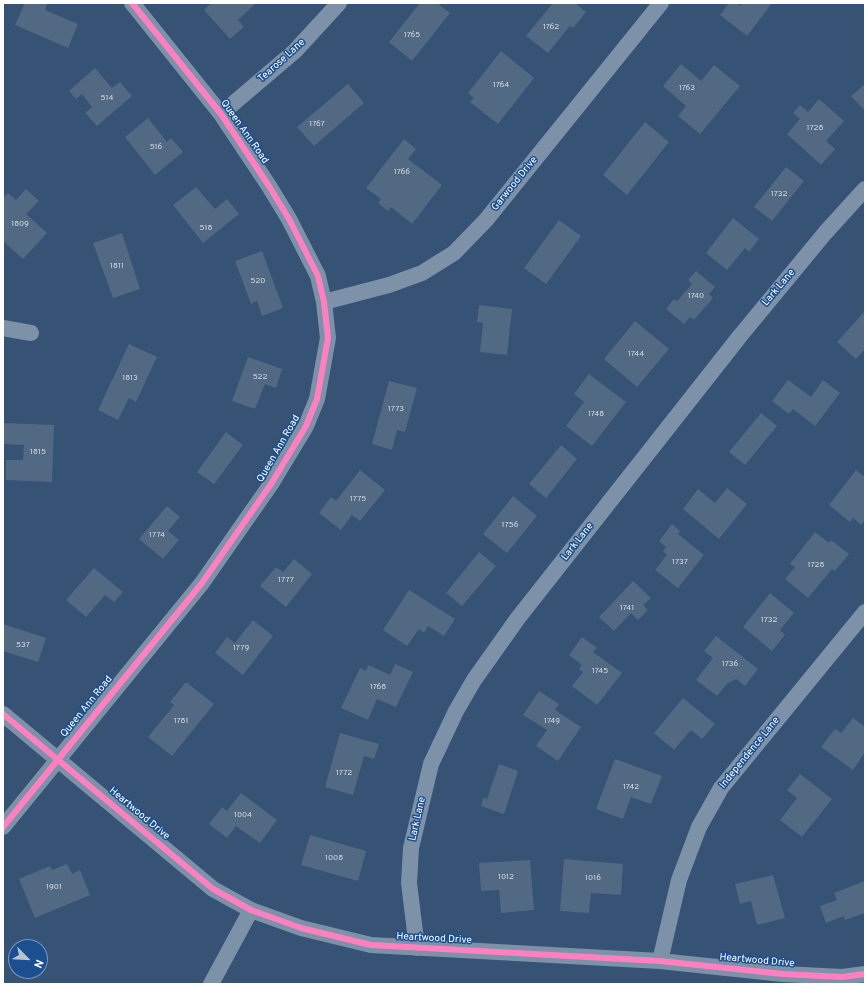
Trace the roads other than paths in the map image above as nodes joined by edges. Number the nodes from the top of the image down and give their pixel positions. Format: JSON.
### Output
{"nodes":[{"id":1,"x":132,"y":3,"type":"edge"},
{"id":2,"x":339,"y":3,"type":"edge"},
{"id":3,"x":661,"y":3,"type":"edge"},
{"id":4,"x":221,"y":114,"type":"junction"},
{"id":5,"x":865,"y":189,"type":"edge"},
{"id":6,"x":324,"y":302,"type":"junction"},
{"id":7,"x":3,"y":328,"type":"edge"},
{"id":8,"x":31,"y":333,"type":"dead end"},
{"id":9,"x":865,"y":612,"type":"edge"},
{"id":10,"x":3,"y":714,"type":"edge"},
{"id":11,"x":57,"y":760,"type":"junction"},
{"id":12,"x":3,"y":827,"type":"edge"},
{"id":13,"x":251,"y":910,"type":"junction"},
{"id":14,"x":417,"y":948,"type":"junction"},
{"id":15,"x":660,"y":961,"type":"junction"},
{"id":16,"x":865,"y":974,"type":"edge"},
{"id":17,"x":211,"y":984,"type":"edge"}],
"edges":[{"from":1,"to":4,"type":"street","name":"Queen Ann Road"},
{"from":2,"to":4,"type":"street","name":"Tearose Lane"},
{"from":3,"to":6,"type":"street","name":"Garwood Drive"},
{"from":4,"to":6,"type":"street","name":"Queen Ann Road"},
{"from":5,"to":14,"type":"street","name":"Lark Lane"},
{"from":6,"to":11,"type":"street","name":"Queen Ann Road"},
{"from":7,"to":8,"type":"street"},
{"from":9,"to":15,"type":"street","name":"Independence Lane"},
{"from":10,"to":11,"type":"street","name":"Heartwood Drive"},
{"from":11,"to":12,"type":"street","name":"Queen Ann Road"},
{"from":11,"to":13,"type":"street","name":"Heartwood Drive"},
{"from":13,"to":14,"type":"street","name":"Heartwood Drive"},
{"from":13,"to":17,"type":"street"},
{"from":14,"to":15,"type":"street","name":"Heartwood Drive"},
{"from":15,"to":16,"type":"street","name":"Heartwood Drive"}]}
